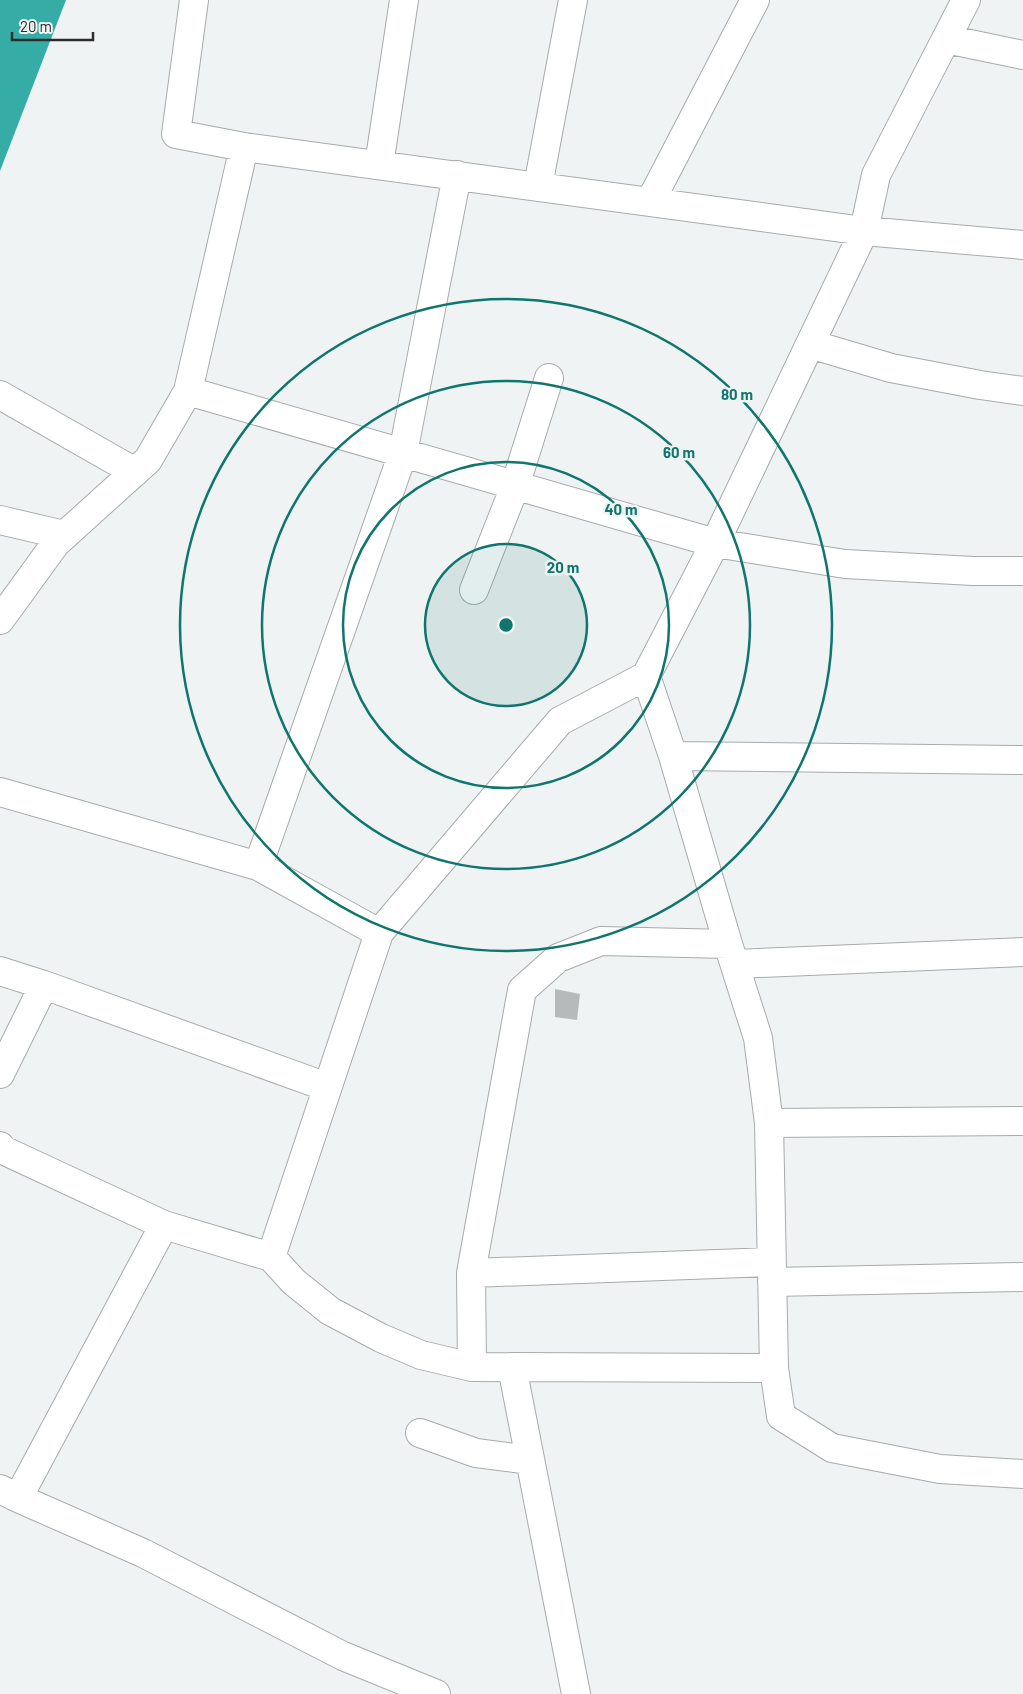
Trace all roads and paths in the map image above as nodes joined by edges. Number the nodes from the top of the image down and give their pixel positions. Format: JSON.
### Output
{"nodes":[{"id":1,"x":194,"y":0,"type":"edge"},
{"id":2,"x":404,"y":0,"type":"edge"},
{"id":3,"x":573,"y":0,"type":"edge"},
{"id":4,"x":755,"y":0,"type":"edge"},
{"id":5,"x":966,"y":0,"type":"edge"},
{"id":6,"x":946,"y":39,"type":"junction"},
{"id":7,"x":1023,"y":55,"type":"edge"},
{"id":8,"x":244,"y":147,"type":"junction"},
{"id":9,"x":379,"y":165,"type":"junction"},
{"id":10,"x":458,"y":175,"type":"junction"},
{"id":11,"x":538,"y":186,"type":"junction"},
{"id":12,"x":650,"y":202,"type":"junction"},
{"id":13,"x":864,"y":231,"type":"junction"},
{"id":14,"x":1023,"y":245,"type":"edge"},
{"id":15,"x":810,"y":344,"type":"junction"},
{"id":16,"x":550,"y":378,"type":"dead end"},
{"id":17,"x":188,"y":391,"type":"junction"},
{"id":18,"x":1023,"y":391,"type":"edge"},
{"id":19,"x":0,"y":395,"type":"edge"},
{"id":20,"x":403,"y":453,"type":"junction"},
{"id":21,"x":135,"y":472,"type":"junction"},
{"id":22,"x":515,"y":486,"type":"junction"},
{"id":23,"x":0,"y":520,"type":"edge"},
{"id":24,"x":64,"y":535,"type":"junction"},
{"id":25,"x":715,"y":543,"type":"junction"},
{"id":26,"x":1023,"y":571,"type":"edge"},
{"id":27,"x":474,"y":590,"type":"dead end"},
{"id":28,"x":0,"y":620,"type":"edge"},
{"id":29,"x":646,"y":676,"type":"junction"},
{"id":30,"x":672,"y":756,"type":"junction"},
{"id":31,"x":1023,"y":760,"type":"edge"},
{"id":32,"x":0,"y":792,"type":"edge"},
{"id":33,"x":258,"y":866,"type":"junction"},
{"id":34,"x":378,"y":933,"type":"junction"},
{"id":35,"x":1023,"y":952,"type":"edge"},
{"id":36,"x":731,"y":954,"type":"junction"},
{"id":37,"x":0,"y":971,"type":"edge"},
{"id":38,"x":44,"y":985,"type":"junction"},
{"id":39,"x":0,"y":1074,"type":"edge"},
{"id":40,"x":327,"y":1087,"type":"junction"},
{"id":41,"x":1023,"y":1121,"type":"edge"},
{"id":42,"x":769,"y":1123,"type":"junction"},
{"id":43,"x":0,"y":1146,"type":"edge"},
{"id":44,"x":164,"y":1225,"type":"junction"},
{"id":45,"x":270,"y":1257,"type":"junction"},
{"id":46,"x":771,"y":1272,"type":"junction"},
{"id":47,"x":471,"y":1273,"type":"junction"},
{"id":48,"x":1023,"y":1277,"type":"edge"},
{"id":49,"x":472,"y":1367,"type":"junction"},
{"id":50,"x":512,"y":1367,"type":"junction"},
{"id":51,"x":774,"y":1368,"type":"junction"},
{"id":52,"x":420,"y":1433,"type":"dead end"},
{"id":53,"x":530,"y":1460,"type":"junction"},
{"id":54,"x":1023,"y":1474,"type":"edge"},
{"id":55,"x":9,"y":1494,"type":"edge"},
{"id":56,"x":436,"y":1694,"type":"edge"},
{"id":57,"x":576,"y":1694,"type":"edge"}],
"edges":[{"from":1,"to":8,"type":"street"},
{"from":2,"to":9,"type":"street"},
{"from":3,"to":11,"type":"street"},
{"from":4,"to":12,"type":"street"},
{"from":5,"to":6,"type":"street"},
{"from":6,"to":7,"type":"street"},
{"from":6,"to":13,"type":"street"},
{"from":8,"to":9,"type":"street"},
{"from":8,"to":17,"type":"street"},
{"from":9,"to":10,"type":"street"},
{"from":10,"to":11,"type":"street"},
{"from":10,"to":20,"type":"street"},
{"from":11,"to":12,"type":"street"},
{"from":12,"to":13,"type":"street"},
{"from":13,"to":14,"type":"street"},
{"from":13,"to":15,"type":"street"},
{"from":15,"to":18,"type":"street"},
{"from":15,"to":25,"type":"street"},
{"from":16,"to":22,"type":"street"},
{"from":17,"to":20,"type":"street"},
{"from":17,"to":21,"type":"street"},
{"from":19,"to":21,"type":"street"},
{"from":20,"to":22,"type":"street"},
{"from":20,"to":33,"type":"street"},
{"from":21,"to":24,"type":"street"},
{"from":22,"to":25,"type":"street"},
{"from":22,"to":27,"type":"street"},
{"from":23,"to":24,"type":"street"},
{"from":24,"to":28,"type":"street"},
{"from":25,"to":26,"type":"street"},
{"from":25,"to":29,"type":"street"},
{"from":29,"to":30,"type":"street"},
{"from":29,"to":34,"type":"street"},
{"from":30,"to":31,"type":"street"},
{"from":30,"to":36,"type":"street"},
{"from":32,"to":33,"type":"street"},
{"from":33,"to":34,"type":"street"},
{"from":34,"to":40,"type":"street"},
{"from":35,"to":36,"type":"street"},
{"from":36,"to":42,"type":"street"},
{"from":36,"to":47,"type":"street"},
{"from":37,"to":38,"type":"street"},
{"from":38,"to":39,"type":"street"},
{"from":38,"to":40,"type":"street"},
{"from":40,"to":45,"type":"street"},
{"from":41,"to":42,"type":"street"},
{"from":42,"to":46,"type":"street"},
{"from":43,"to":44,"type":"street"},
{"from":44,"to":45,"type":"street"},
{"from":44,"to":55,"type":"street"},
{"from":45,"to":49,"type":"street"},
{"from":46,"to":47,"type":"street"},
{"from":46,"to":48,"type":"street"},
{"from":46,"to":51,"type":"street"},
{"from":47,"to":49,"type":"street"},
{"from":49,"to":50,"type":"street"},
{"from":50,"to":51,"type":"street"},
{"from":50,"to":53,"type":"street"},
{"from":51,"to":54,"type":"street"},
{"from":52,"to":53,"type":"street"},
{"from":53,"to":57,"type":"street"},
{"from":55,"to":56,"type":"street"}]}
